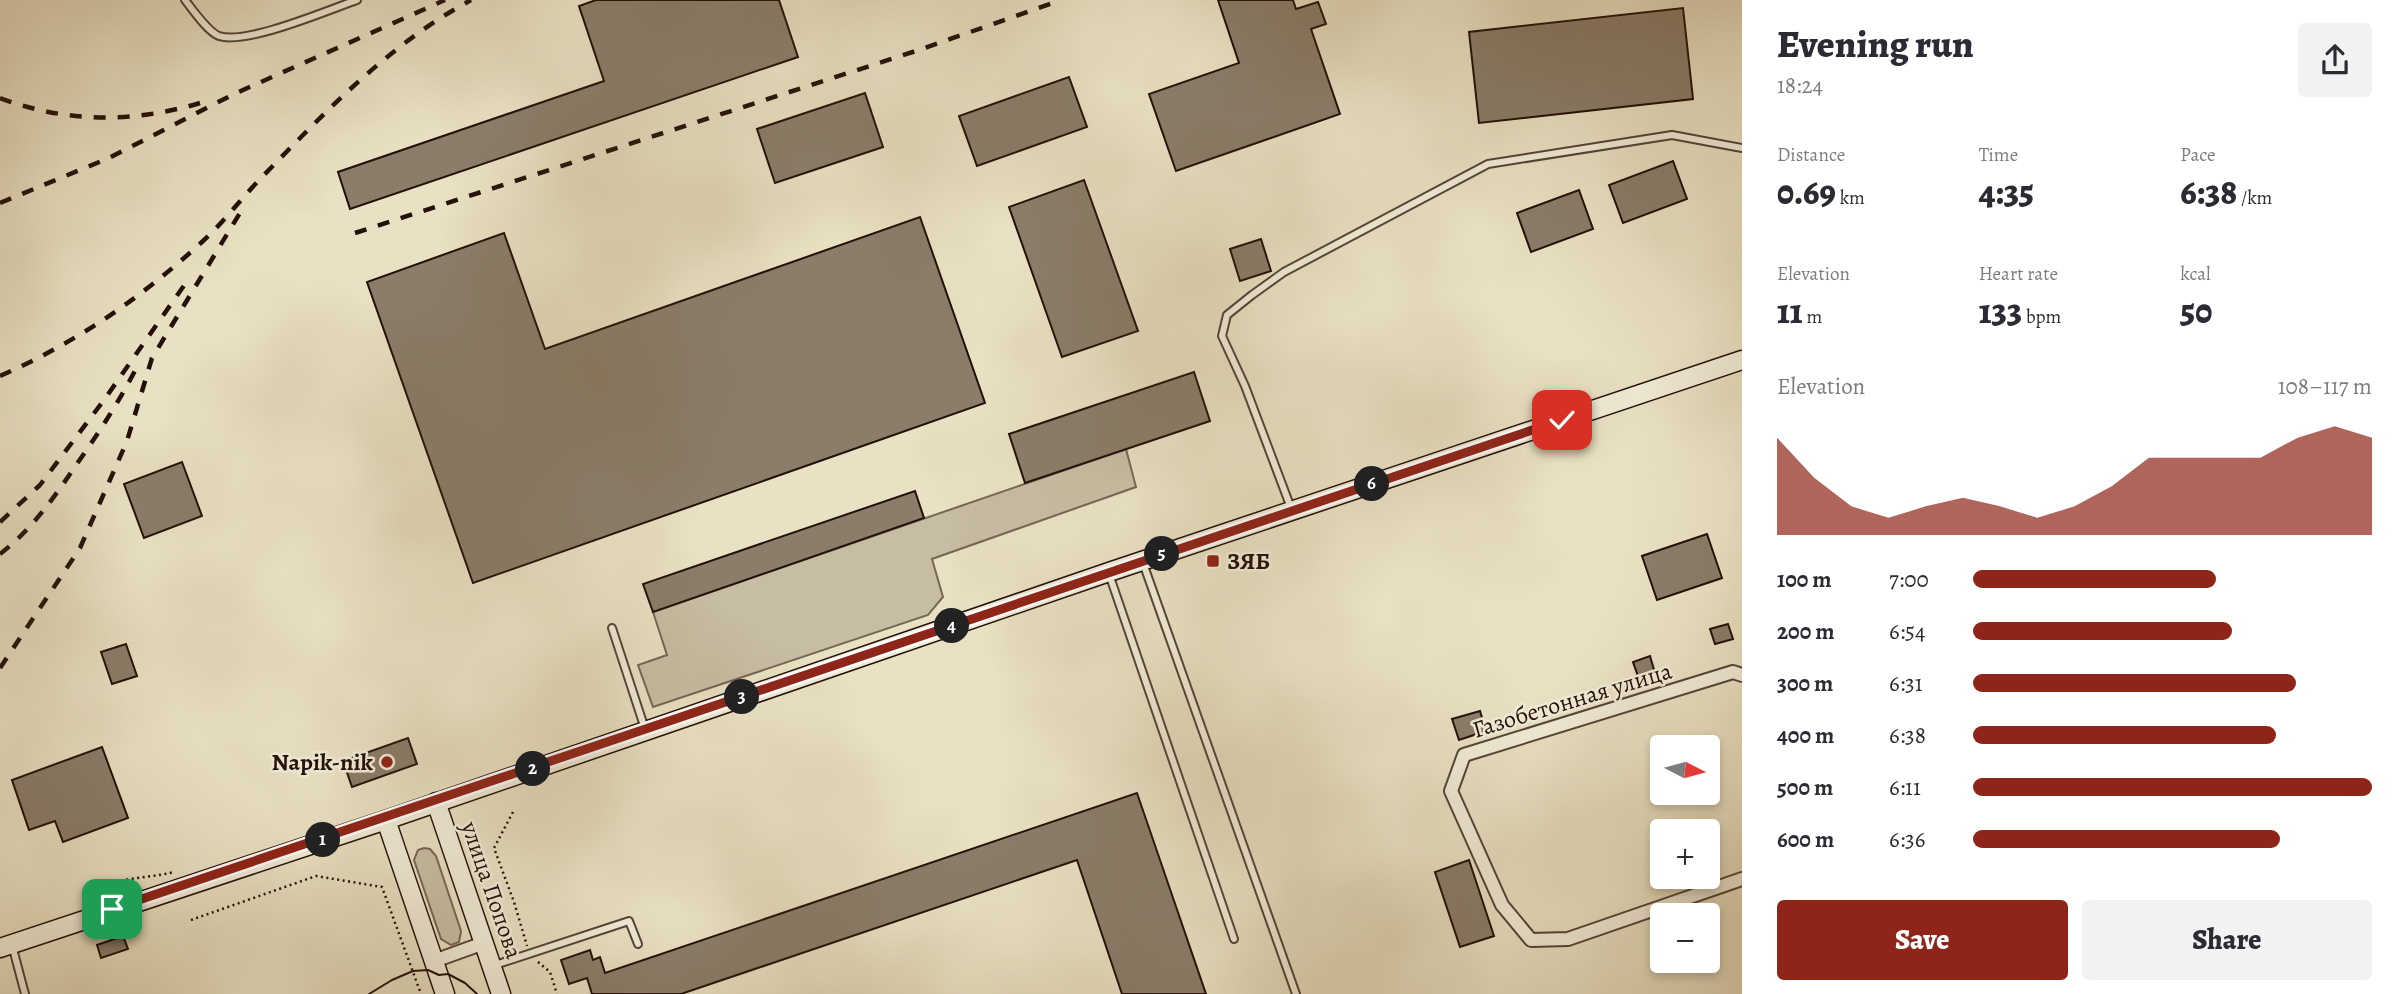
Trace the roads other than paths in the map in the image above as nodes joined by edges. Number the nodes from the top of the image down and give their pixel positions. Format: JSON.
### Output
{"nodes":[{"id":1,"x":186,"y":0,"type":"edge"},
{"id":2,"x":357,"y":0,"type":"edge"},
{"id":3,"x":1742,"y":148,"type":"edge"},
{"id":4,"x":1742,"y":360,"type":"edge"},
{"id":5,"x":1292,"y":510,"type":"junction"},
{"id":6,"x":1142,"y":561,"type":"junction"},
{"id":7,"x":1109,"y":572,"type":"junction"},
{"id":8,"x":612,"y":628,"type":"dead end"},
{"id":9,"x":1742,"y":675,"type":"edge"},
{"id":10,"x":646,"y":730,"type":"junction"},
{"id":11,"x":436,"y":802,"type":"junction"},
{"id":12,"x":386,"y":820,"type":"junction"},
{"id":13,"x":1742,"y":879,"type":"edge"},
{"id":14,"x":1234,"y":939,"type":"dead end"},
{"id":15,"x":484,"y":943,"type":"junction"},
{"id":16,"x":638,"y":944,"type":"dead end"},
{"id":17,"x":6,"y":946,"type":"edge"},
{"id":18,"x":434,"y":961,"type":"junction"},
{"id":19,"x":492,"y":966,"type":"junction"},
{"id":20,"x":25,"y":994,"type":"edge"},
{"id":21,"x":445,"y":994,"type":"edge"},
{"id":22,"x":501,"y":994,"type":"edge"},
{"id":23,"x":1296,"y":994,"type":"edge"}],
"edges":[{"from":1,"to":2,"type":"lane"},
{"from":3,"to":5,"type":"lane"},
{"from":4,"to":5,"type":"main road"},
{"from":5,"to":6,"type":"main road"},
{"from":6,"to":7,"type":"main road"},
{"from":6,"to":23,"type":"lane"},
{"from":7,"to":10,"type":"main road"},
{"from":7,"to":14,"type":"lane"},
{"from":8,"to":10,"type":"lane"},
{"from":9,"to":13,"type":"street","name":"Газобетонная улица"},
{"from":10,"to":11,"type":"main road"},
{"from":11,"to":12,"type":"main road"},
{"from":11,"to":15,"type":"main road","name":"улица Попова"},
{"from":12,"to":17,"type":"main road"},
{"from":12,"to":18,"type":"main road"},
{"from":15,"to":18,"type":"street"},
{"from":15,"to":19,"type":"main road","name":"улица Попова"},
{"from":16,"to":19,"type":"lane"},
{"from":17,"to":20,"type":"lane"},
{"from":18,"to":21,"type":"main road"},
{"from":19,"to":22,"type":"main road","name":"улица Попова"}]}
